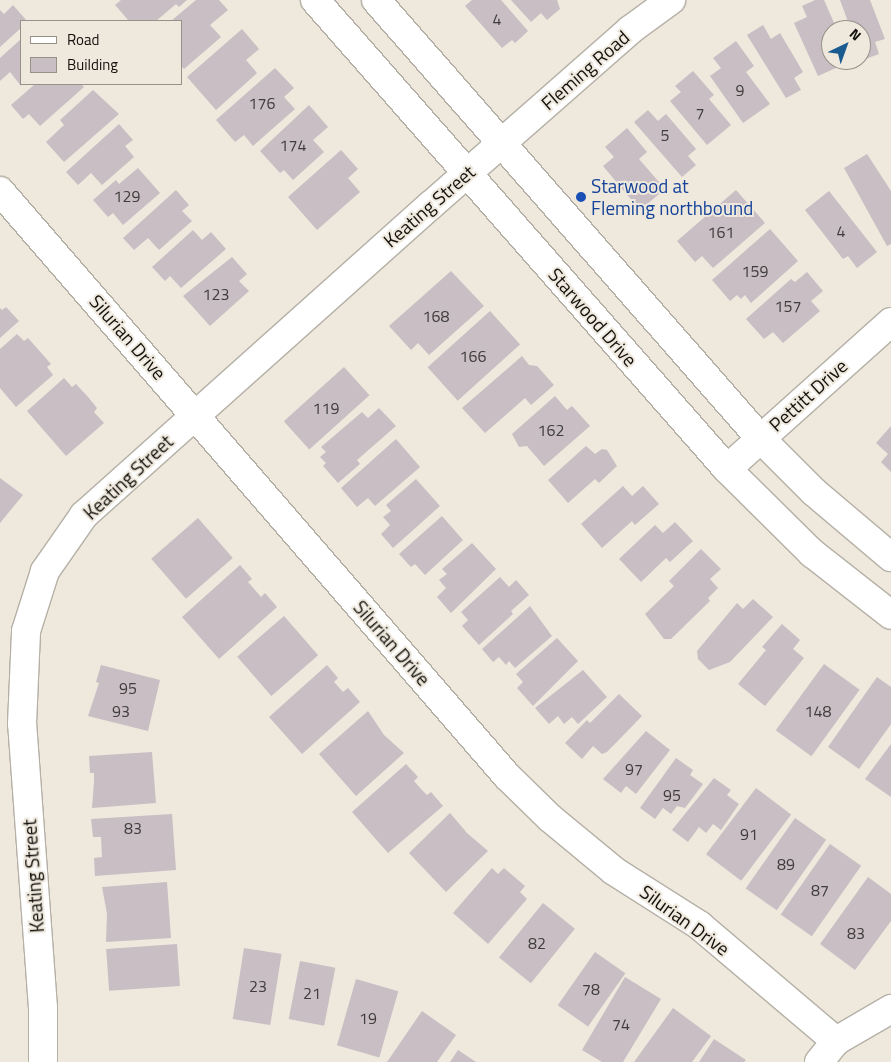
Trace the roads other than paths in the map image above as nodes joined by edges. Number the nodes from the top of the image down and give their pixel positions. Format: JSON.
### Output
{"nodes":[{"id":1,"x":315,"y":0,"type":"edge"},
{"id":2,"x":376,"y":0,"type":"edge"},
{"id":3,"x":671,"y":0,"type":"edge"},
{"id":4,"x":502,"y":143,"type":"junction"},
{"id":5,"x":467,"y":173,"type":"junction"},
{"id":6,"x":0,"y":191,"type":"edge"},
{"id":7,"x":891,"y":322,"type":"edge"},
{"id":8,"x":196,"y":415,"type":"junction"},
{"id":9,"x":760,"y":438,"type":"junction"},
{"id":10,"x":727,"y":469,"type":"junction"},
{"id":11,"x":891,"y":557,"type":"edge"},
{"id":12,"x":891,"y":615,"type":"edge"},
{"id":13,"x":891,"y":1009,"type":"edge"},
{"id":14,"x":836,"y":1040,"type":"junction"},
{"id":15,"x":43,"y":1062,"type":"edge"},
{"id":16,"x":819,"y":1062,"type":"edge"}],
"edges":[{"from":1,"to":5,"type":"street","name":"Starwood Drive"},
{"from":2,"to":4,"type":"street"},
{"from":3,"to":4,"type":"street","name":"Fleming Road"},
{"from":4,"to":5,"type":"street","name":"Keating Street"},
{"from":4,"to":9,"type":"street"},
{"from":5,"to":8,"type":"street","name":"Keating Street"},
{"from":5,"to":10,"type":"street","name":"Starwood Drive"},
{"from":6,"to":8,"type":"street","name":"Silurian Drive"},
{"from":7,"to":9,"type":"street","name":"Pettitt Drive"},
{"from":8,"to":14,"type":"street","name":"Silurian Drive"},
{"from":8,"to":15,"type":"street","name":"Keating Street"},
{"from":9,"to":10,"type":"street","name":"Pettitt Drive"},
{"from":9,"to":11,"type":"street"},
{"from":10,"to":12,"type":"street","name":"Starwood Drive"},
{"from":13,"to":14,"type":"street"},
{"from":14,"to":16,"type":"street"}]}
